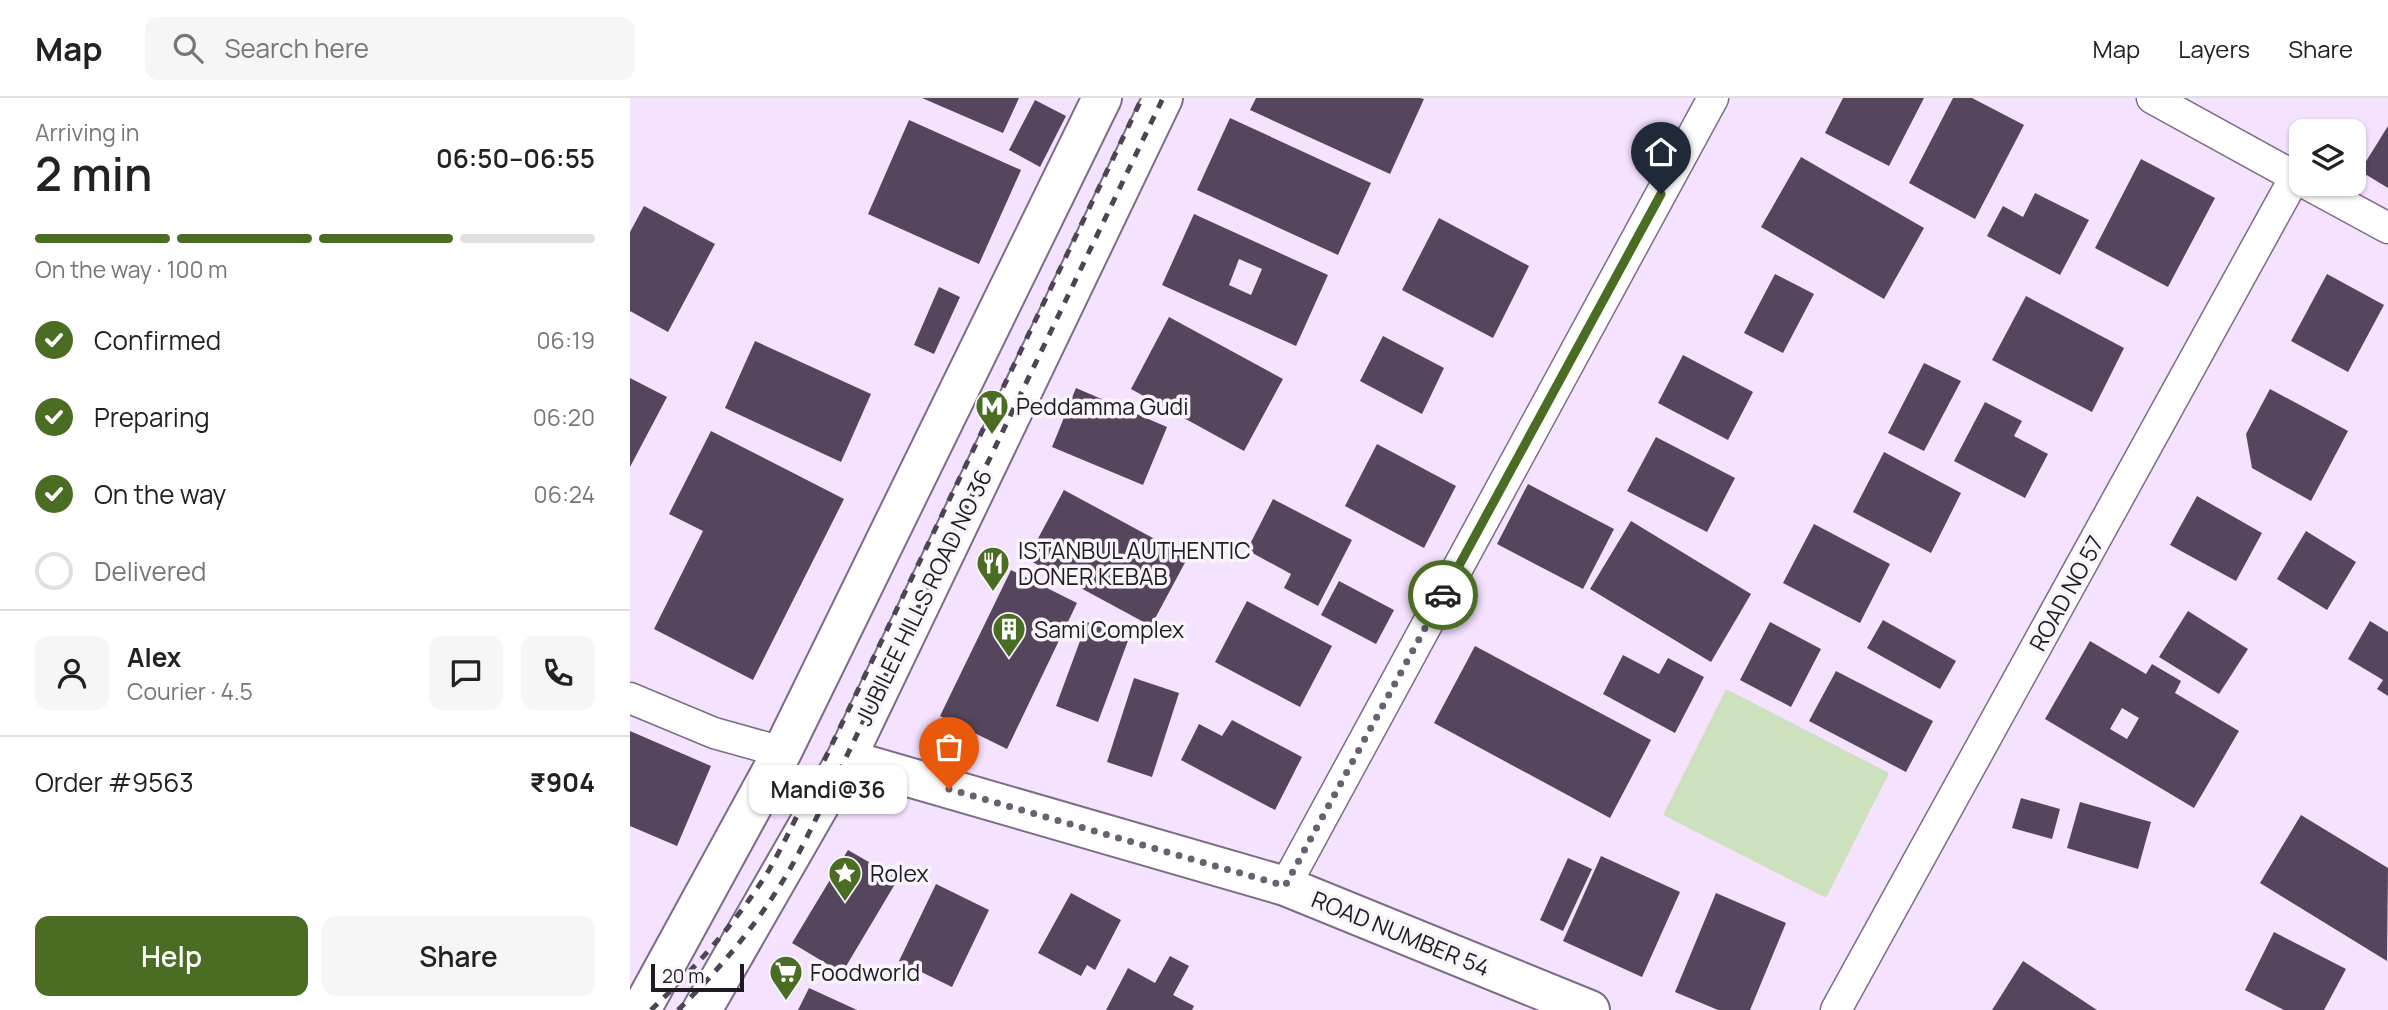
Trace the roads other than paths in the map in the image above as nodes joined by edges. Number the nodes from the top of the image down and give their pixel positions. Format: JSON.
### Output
{"nodes":[{"id":1,"x":1102,"y":98,"type":"edge"},
{"id":2,"x":1163,"y":98,"type":"edge"},
{"id":3,"x":1713,"y":98,"type":"edge"},
{"id":4,"x":2152,"y":98,"type":"edge"},
{"id":5,"x":2289,"y":173,"type":"edge"},
{"id":6,"x":2292,"y":196,"type":"edge"},
{"id":7,"x":2330,"y":196,"type":"edge"},
{"id":8,"x":2388,"y":228,"type":"edge"},
{"id":9,"x":630,"y":698,"type":"edge"},
{"id":10,"x":782,"y":752,"type":"junction"},
{"id":11,"x":846,"y":758,"type":"junction"},
{"id":12,"x":1285,"y":886,"type":"junction"},
{"id":13,"x":641,"y":1010,"type":"edge"},
{"id":14,"x":702,"y":1010,"type":"edge"},
{"id":15,"x":1590,"y":1010,"type":"edge"},
{"id":16,"x":1836,"y":1010,"type":"edge"}],
"edges":[{"from":1,"to":10,"type":"main road"},
{"from":2,"to":11,"type":"main road","name":"JUBILEE HILLS ROAD NO 36"},
{"from":3,"to":12,"type":"street"},
{"from":4,"to":5,"type":"street"},
{"from":6,"to":16,"type":"street","name":"ROAD NO 57"},
{"from":7,"to":8,"type":"street"},
{"from":9,"to":10,"type":"street"},
{"from":10,"to":13,"type":"main road"},
{"from":11,"to":12,"type":"main road","name":"ROAD NUMBER 54"},
{"from":11,"to":14,"type":"main road","name":"JUBILEE HILLS ROAD NO 36"},
{"from":12,"to":15,"type":"main road","name":"ROAD NUMBER 54"}]}
